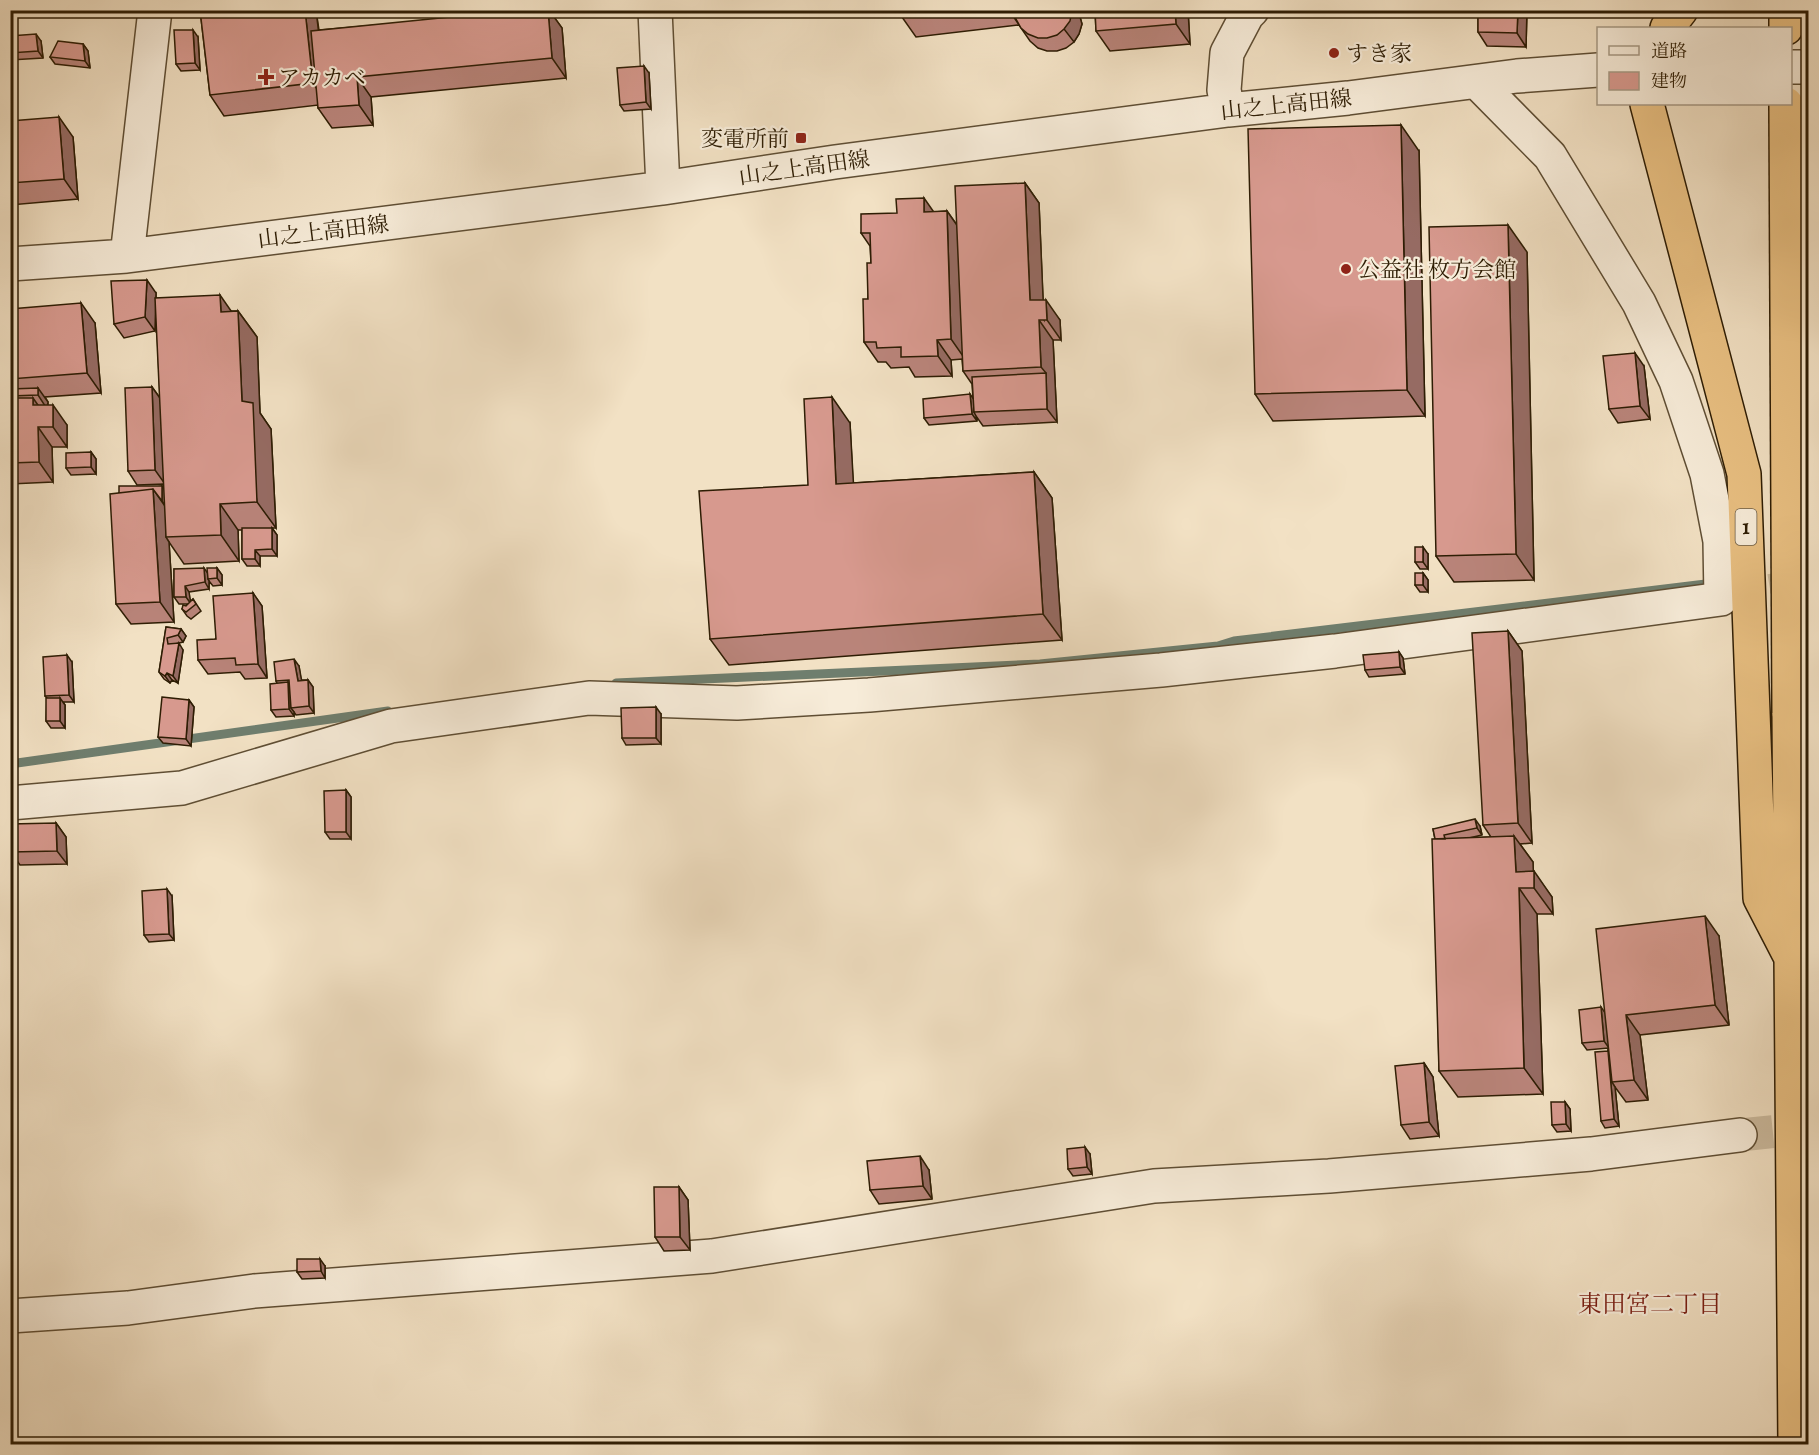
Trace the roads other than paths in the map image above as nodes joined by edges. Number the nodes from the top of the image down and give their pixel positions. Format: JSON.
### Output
{"nodes":[{"id":1,"x":155,"y":10,"type":"edge"},
{"id":2,"x":655,"y":10,"type":"edge"},
{"id":3,"x":1252,"y":10,"type":"edge"},
{"id":4,"x":1680,"y":10,"type":"edge"},
{"id":5,"x":1786,"y":10,"type":"edge"},
{"id":6,"x":1668,"y":27,"type":"edge"},
{"id":7,"x":1786,"y":27,"type":"edge"},
{"id":8,"x":1792,"y":67,"type":"edge"},
{"id":9,"x":1809,"y":67,"type":"edge"},
{"id":10,"x":1597,"y":70,"type":"edge"},
{"id":11,"x":1477,"y":82,"type":"junction"},
{"id":12,"x":1647,"y":105,"type":"edge"},
{"id":13,"x":1786,"y":105,"type":"edge"},
{"id":14,"x":1228,"y":110,"type":"junction"},
{"id":15,"x":663,"y":188,"type":"junction"},
{"id":16,"x":127,"y":256,"type":"junction"},
{"id":17,"x":10,"y":264,"type":"edge"},
{"id":18,"x":10,"y":803,"type":"edge"},
{"id":19,"x":1790,"y":956,"type":"junction"},
{"id":20,"x":1740,"y":1135,"type":"tunnel mouth"},
{"id":21,"x":10,"y":1316,"type":"edge"},
{"id":22,"x":1796,"y":1444,"type":"edge"}],
"edges":[{"from":1,"to":16,"type":"street"},
{"from":2,"to":15,"type":"street"},
{"from":3,"to":14,"type":"street"},
{"from":4,"to":6,"type":"highway"},
{"from":5,"to":7,"type":"highway"},
{"from":8,"to":9,"type":"street"},
{"from":10,"to":11,"type":"street","name":"山之上高田線"},
{"from":11,"to":14,"type":"street","name":"山之上高田線"},
{"from":11,"to":18,"type":"street"},
{"from":12,"to":19,"type":"highway","number":"1"},
{"from":13,"to":19,"type":"highway","number":"1","bridge":true},
{"from":14,"to":15,"type":"street","name":"山之上高田線"},
{"from":15,"to":16,"type":"street","name":"山之上高田線"},
{"from":16,"to":17,"type":"street","name":"山之上高田線"},
{"from":19,"to":22,"type":"highway","number":"1"},
{"from":20,"to":21,"type":"street"}]}
